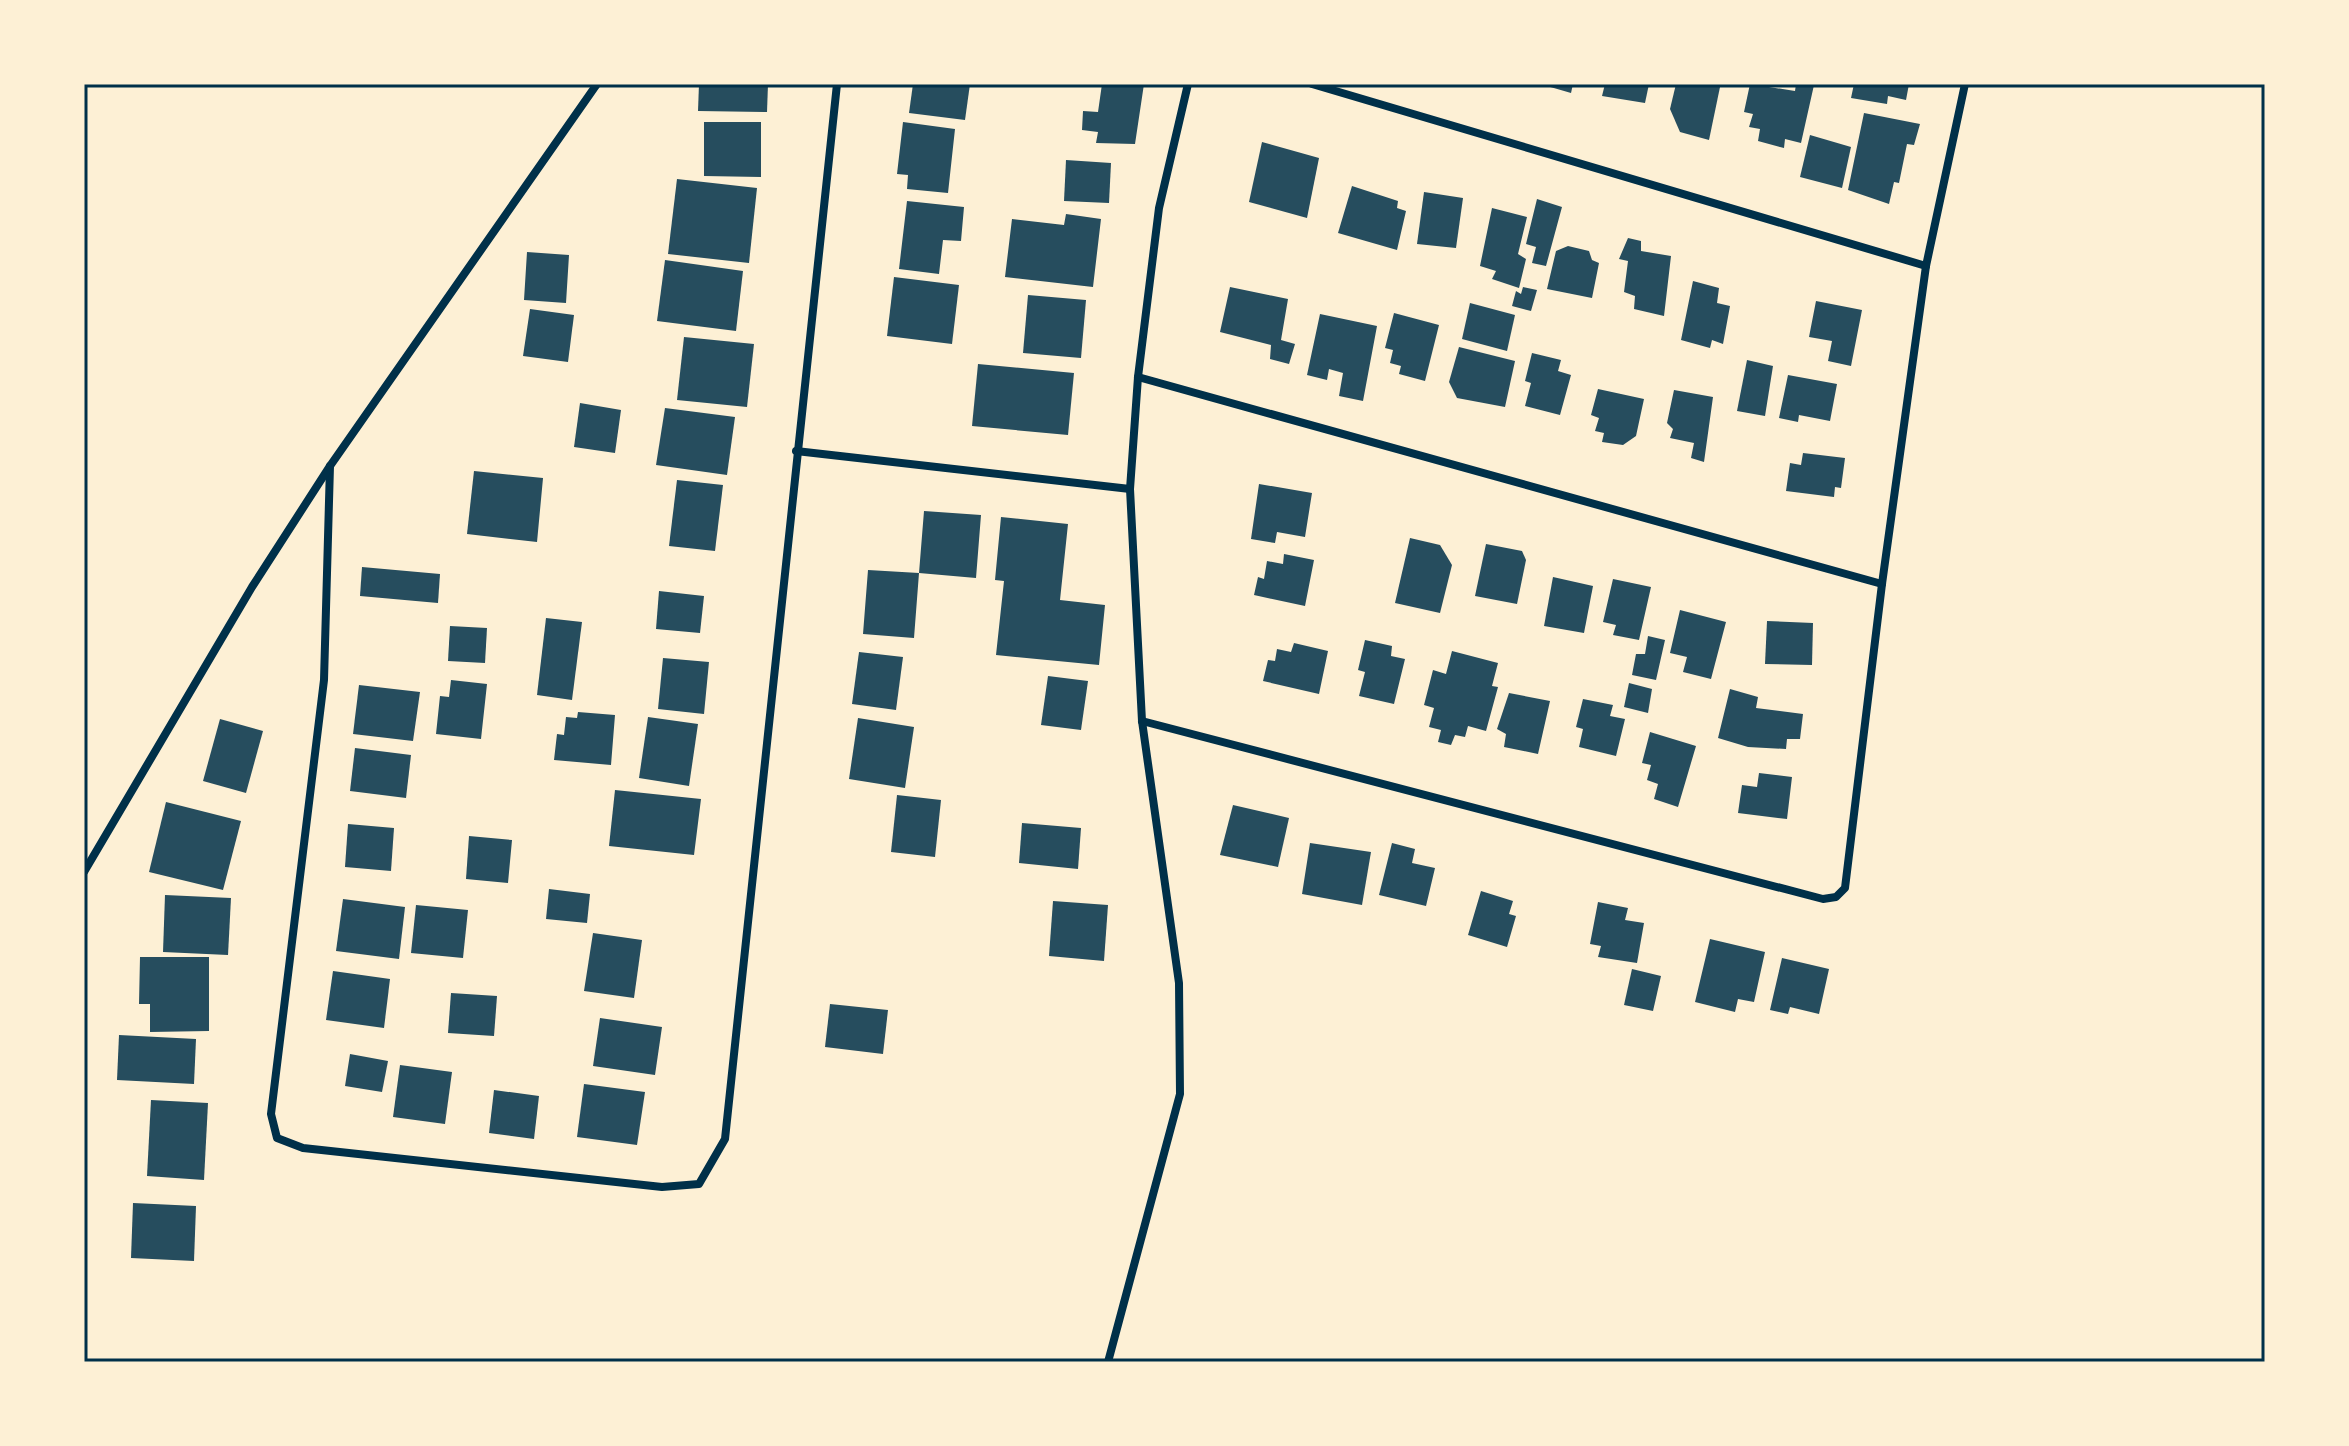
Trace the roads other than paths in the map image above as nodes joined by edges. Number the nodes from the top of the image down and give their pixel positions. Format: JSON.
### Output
{"nodes":[{"id":1,"x":597,"y":84,"type":"edge"},
{"id":2,"x":837,"y":84,"type":"edge"},
{"id":3,"x":1188,"y":84,"type":"edge"},
{"id":4,"x":1312,"y":84,"type":"edge"},
{"id":5,"x":1965,"y":84,"type":"edge"},
{"id":6,"x":1926,"y":266,"type":"junction"},
{"id":7,"x":1138,"y":377,"type":"junction"},
{"id":8,"x":796,"y":451,"type":"junction"},
{"id":9,"x":330,"y":466,"type":"junction"},
{"id":10,"x":1130,"y":489,"type":"junction"},
{"id":11,"x":1882,"y":584,"type":"junction"},
{"id":12,"x":1142,"y":721,"type":"junction"},
{"id":13,"x":84,"y":872,"type":"edge"},
{"id":14,"x":1108,"y":1362,"type":"edge"}],
"edges":[{"from":1,"to":9,"type":"street"},
{"from":2,"to":8,"type":"street"},
{"from":3,"to":7,"type":"street"},
{"from":4,"to":6,"type":"street"},
{"from":5,"to":6,"type":"street"},
{"from":6,"to":11,"type":"street"},
{"from":7,"to":10,"type":"street"},
{"from":7,"to":11,"type":"street"},
{"from":8,"to":9,"type":"street"},
{"from":8,"to":10,"type":"street"},
{"from":9,"to":13,"type":"street"},
{"from":10,"to":12,"type":"street"},
{"from":11,"to":12,"type":"street"},
{"from":12,"to":14,"type":"street"}]}
